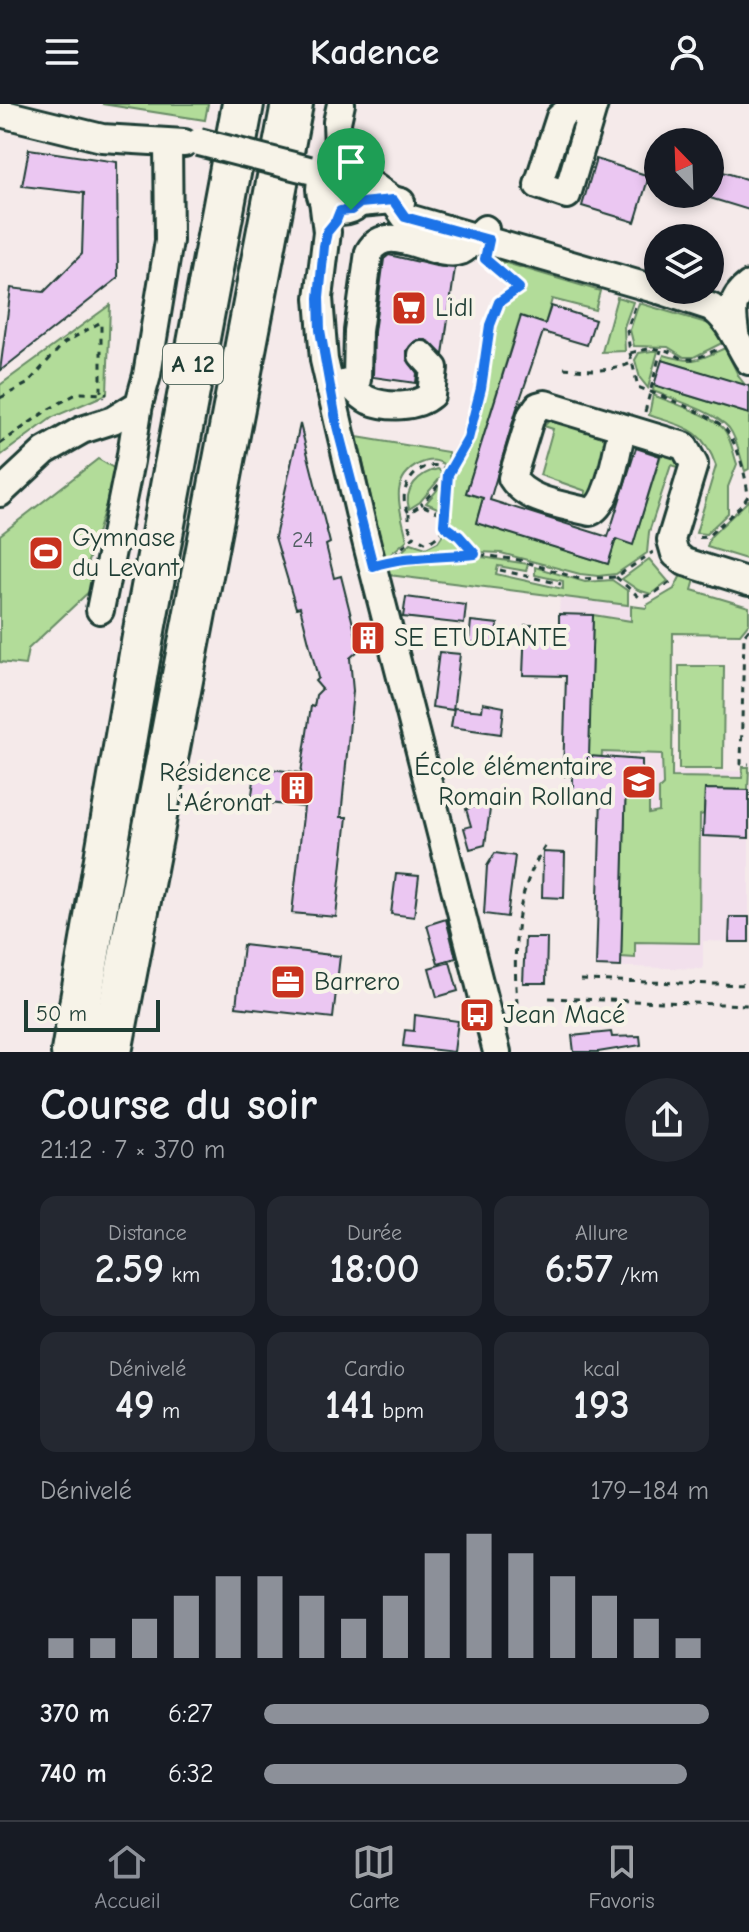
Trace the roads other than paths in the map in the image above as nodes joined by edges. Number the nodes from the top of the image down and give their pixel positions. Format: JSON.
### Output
{"nodes":[{"id":1,"x":243,"y":104,"type":"edge"},
{"id":2,"x":292,"y":104,"type":"edge"},
{"id":3,"x":341,"y":104,"type":"edge"},
{"id":4,"x":577,"y":104,"type":"edge"},
{"id":5,"x":594,"y":104,"type":"edge"},
{"id":6,"x":0,"y":113,"type":"edge"},
{"id":7,"x":168,"y":144,"type":"junction"},
{"id":8,"x":333,"y":185,"type":"junction"},
{"id":9,"x":485,"y":234,"type":"junction"},
{"id":10,"x":644,"y":282,"type":"edge"},
{"id":11,"x":742,"y":292,"type":"edge"},
{"id":12,"x":703,"y":304,"type":"edge"},
{"id":13,"x":741,"y":344,"type":"edge"},
{"id":14,"x":422,"y":355,"type":"dead end"},
{"id":15,"x":345,"y":384,"type":"junction"},
{"id":16,"x":414,"y":390,"type":"dead end"},
{"id":17,"x":139,"y":404,"type":"junction"},
{"id":18,"x":632,"y":431,"type":"junction"},
{"id":19,"x":0,"y":493,"type":"edge"},
{"id":20,"x":749,"y":582,"type":"edge"},
{"id":21,"x":100,"y":610,"type":"dead end"},
{"id":22,"x":145,"y":625,"type":"junction"},
{"id":23,"x":45,"y":1052,"type":"edge"},
{"id":24,"x":72,"y":1052,"type":"edge"},
{"id":25,"x":111,"y":1052,"type":"edge"},
{"id":26,"x":497,"y":1052,"type":"edge"}],
"edges":[{"from":1,"to":22,"type":"highway","number":"A 12"},
{"from":2,"to":25,"type":"highway","number":"A 12"},
{"from":3,"to":8,"type":"street"},
{"from":4,"to":5,"type":"street"},
{"from":6,"to":7,"type":"street"},
{"from":7,"to":8,"type":"street","bridge":true},
{"from":7,"to":17,"type":"street"},
{"from":8,"to":9,"type":"street"},
{"from":8,"to":15,"type":"street"},
{"from":9,"to":10,"type":"street"},
{"from":9,"to":15,"type":"street"},
{"from":11,"to":13,"type":"street"},
{"from":12,"to":13,"type":"street"},
{"from":14,"to":15,"type":"street"},
{"from":15,"to":16,"type":"street"},
{"from":15,"to":26,"type":"street"},
{"from":17,"to":19,"type":"street"},
{"from":17,"to":21,"type":"street"},
{"from":18,"to":18,"type":"street"},
{"from":18,"to":20,"type":"street"},
{"from":22,"to":23,"type":"highway"},
{"from":22,"to":24,"type":"highway","number":"A 12"}]}
